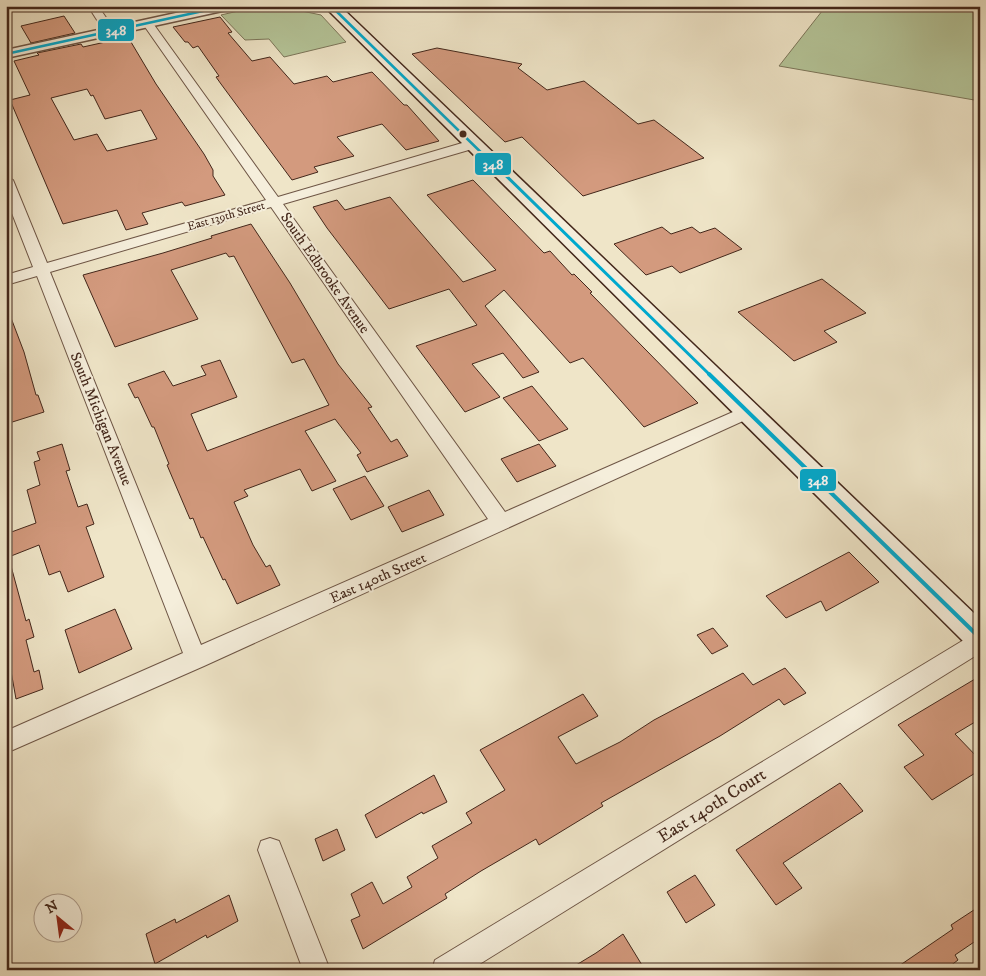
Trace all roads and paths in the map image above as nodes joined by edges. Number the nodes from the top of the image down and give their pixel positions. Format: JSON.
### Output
{"nodes":[{"id":1,"x":93,"y":6,"type":"edge"},
{"id":2,"x":226,"y":6,"type":"edge"},
{"id":3,"x":331,"y":6,"type":"edge"},
{"id":4,"x":148,"y":24,"type":"junction"},
{"id":5,"x":110,"y":32,"type":"junction"},
{"id":6,"x":6,"y":54,"type":"edge"},
{"id":7,"x":474,"y":144,"type":"junction"},
{"id":8,"x":6,"y":180,"type":"edge"},
{"id":9,"x":275,"y":202,"type":"junction"},
{"id":10,"x":42,"y":270,"type":"junction"},
{"id":11,"x":6,"y":280,"type":"edge"},
{"id":12,"x":748,"y":412,"type":"junction"},
{"id":13,"x":502,"y":523,"type":"junction"},
{"id":14,"x":980,"y":638,"type":"edge"},
{"id":15,"x":980,"y":642,"type":"edge"},
{"id":16,"x":196,"y":659,"type":"junction"},
{"id":17,"x":6,"y":742,"type":"edge"},
{"id":18,"x":270,"y":850,"type":"dead end"},
{"id":19,"x":317,"y":970,"type":"edge"},
{"id":20,"x":445,"y":970,"type":"edge"}],
"edges":[{"from":1,"to":5,"type":"street"},
{"from":2,"to":4,"type":"street"},
{"from":3,"to":7,"type":"main road"},
{"from":4,"to":5,"type":"street"},
{"from":4,"to":9,"type":"street","name":"South Edbrooke Avenue"},
{"from":5,"to":6,"type":"street"},
{"from":7,"to":9,"type":"street","name":"East 139th Street"},
{"from":7,"to":12,"type":"main road"},
{"from":8,"to":10,"type":"street","name":"South Michigan Avenue"},
{"from":9,"to":10,"type":"street","name":"East 139th Street"},
{"from":9,"to":13,"type":"street","name":"South Edbrooke Avenue"},
{"from":10,"to":11,"type":"street","name":"East 139th Street"},
{"from":10,"to":16,"type":"street","name":"South Michigan Avenue"},
{"from":12,"to":13,"type":"street","name":"East 140th Street"},
{"from":12,"to":14,"type":"main road"},
{"from":13,"to":16,"type":"street","name":"East 140th Street"},
{"from":15,"to":20,"type":"street","name":"East 140th Court"},
{"from":16,"to":17,"type":"street","name":"East 140th Street"},
{"from":18,"to":19,"type":"street"}]}
